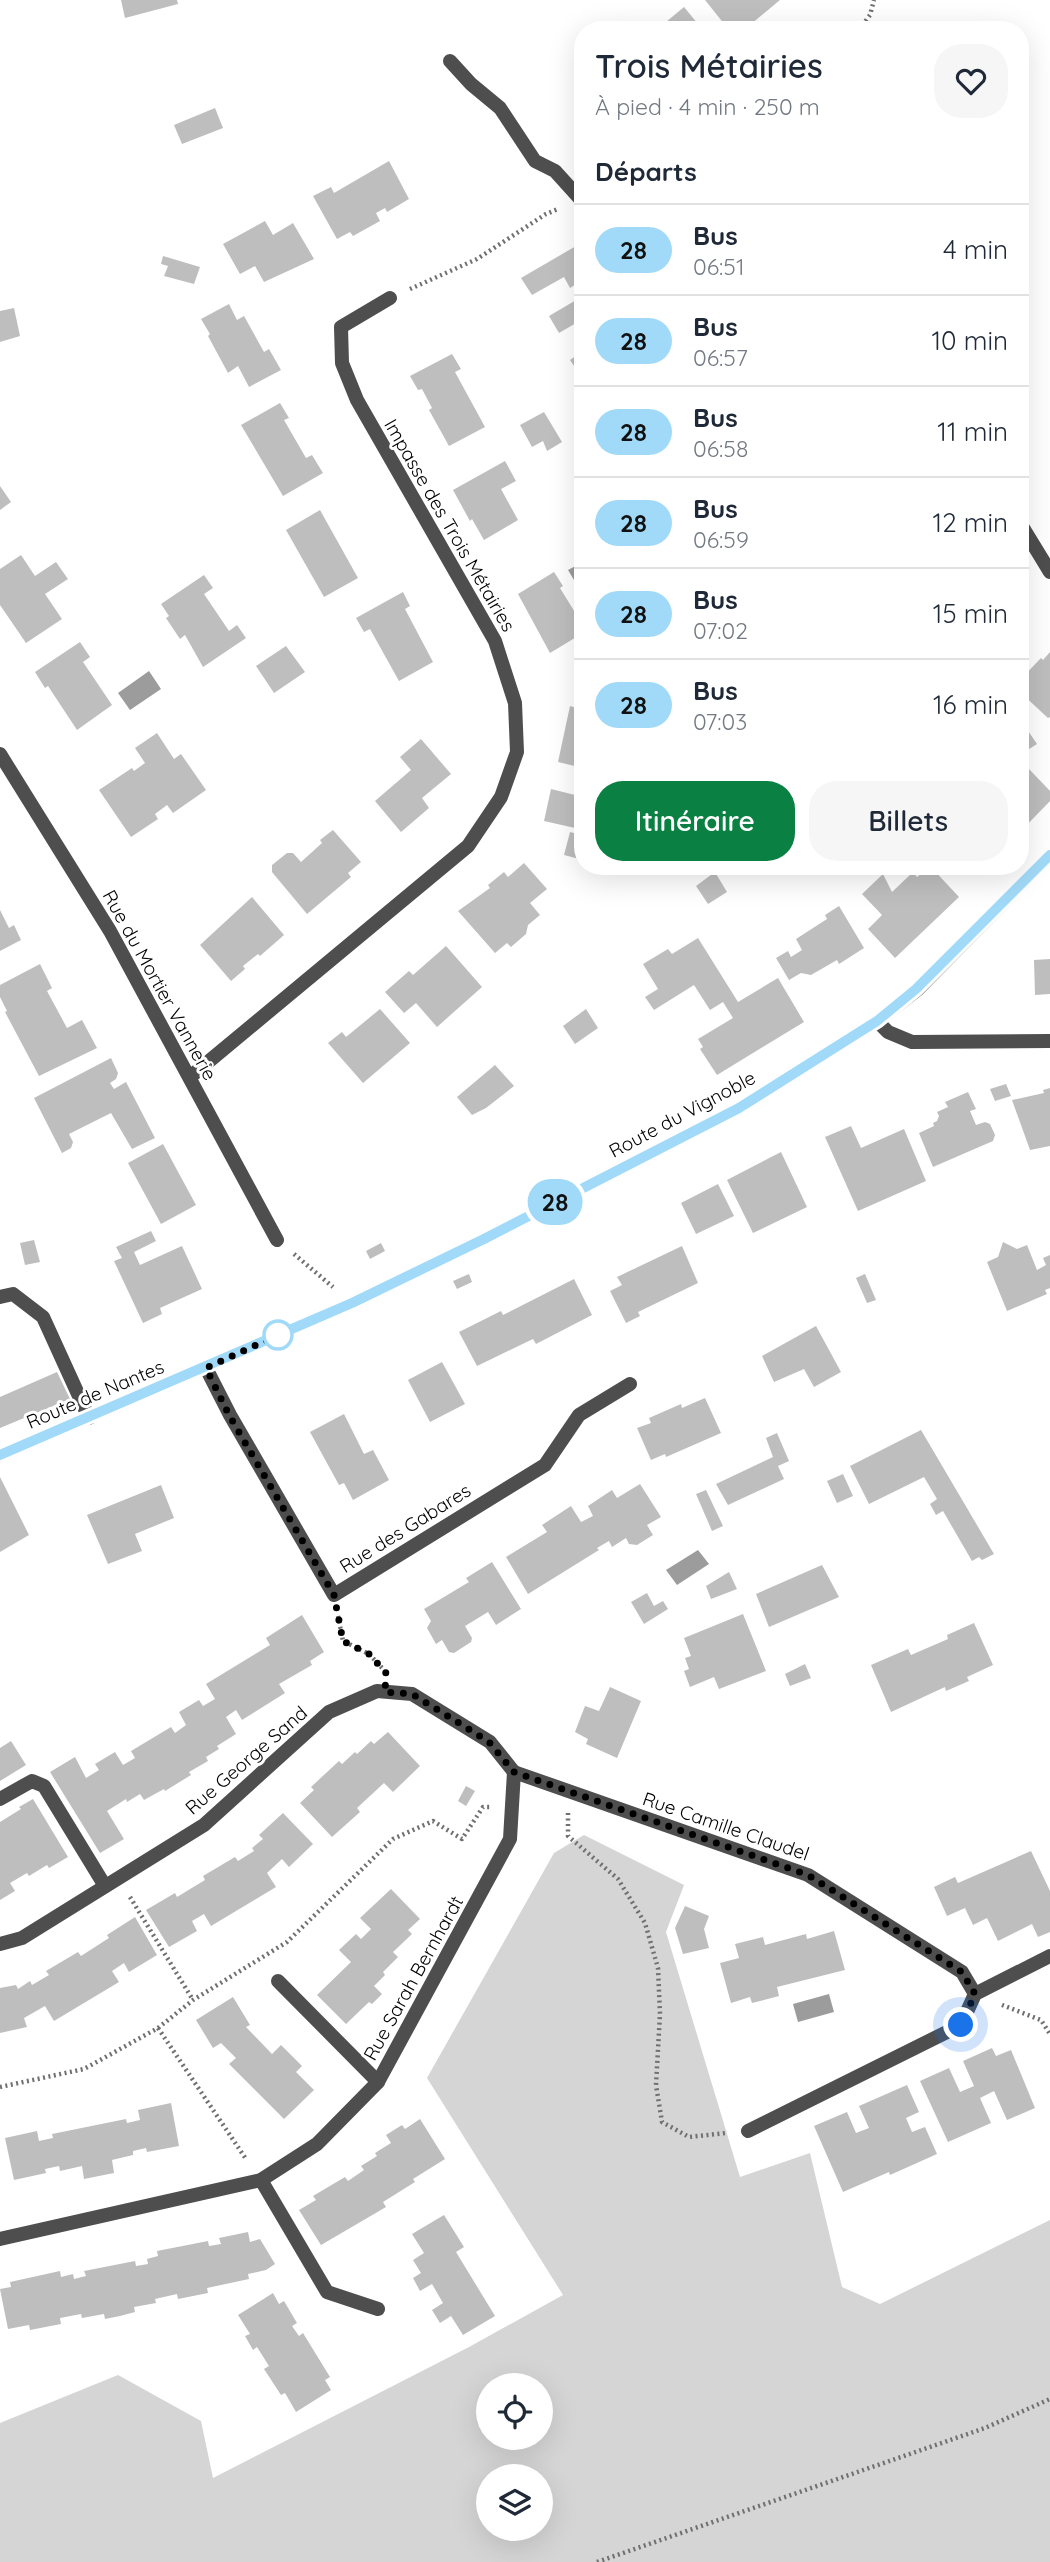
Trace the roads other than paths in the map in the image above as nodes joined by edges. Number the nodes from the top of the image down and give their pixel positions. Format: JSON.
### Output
{"nodes":[{"id":1,"x":450,"y":61,"type":"dead end"},
{"id":2,"x":574,"y":191,"type":"edge"},
{"id":3,"x":390,"y":298,"type":"road end"},
{"id":4,"x":1029,"y":538,"type":"edge"},
{"id":5,"x":1050,"y":572,"type":"edge"},
{"id":6,"x":0,"y":754,"type":"edge"},
{"id":7,"x":1050,"y":855,"type":"edge"},
{"id":8,"x":877,"y":1021,"type":"junction"},
{"id":9,"x":1050,"y":1041,"type":"edge"},
{"id":10,"x":190,"y":1077,"type":"junction"},
{"id":11,"x":278,"y":1240,"type":"road end"},
{"id":12,"x":0,"y":1297,"type":"edge"},
{"id":13,"x":206,"y":1368,"type":"junction"},
{"id":14,"x":630,"y":1384,"type":"dead end"},
{"id":15,"x":89,"y":1418,"type":"junction"},
{"id":16,"x":0,"y":1455,"type":"edge"},
{"id":17,"x":514,"y":1772,"type":"junction"},
{"id":18,"x":0,"y":1799,"type":"edge"},
{"id":19,"x":105,"y":1886,"type":"junction"},
{"id":20,"x":0,"y":1944,"type":"edge"},
{"id":21,"x":1050,"y":1956,"type":"edge"},
{"id":22,"x":278,"y":1981,"type":"dead end"},
{"id":23,"x":975,"y":1994,"type":"junction"},
{"id":24,"x":378,"y":2082,"type":"junction"},
{"id":25,"x":748,"y":2131,"type":"road end"},
{"id":26,"x":261,"y":2180,"type":"junction"},
{"id":27,"x":0,"y":2239,"type":"edge"},
{"id":28,"x":378,"y":2309,"type":"dead end"}],
"edges":[{"from":1,"to":2,"type":"street"},
{"from":3,"to":10,"type":"street","name":"Impasse des Trois Métairies"},
{"from":4,"to":5,"type":"street"},
{"from":6,"to":10,"type":"street","name":"Rue du Mortier Vannerie"},
{"from":7,"to":8,"type":"street","name":"Route du Vignoble"},
{"from":8,"to":9,"type":"street"},
{"from":8,"to":13,"type":"street","name":"Route du Vignoble"},
{"from":10,"to":11,"type":"street","name":"Rue du Mortier Vannerie"},
{"from":12,"to":15,"type":"street"},
{"from":13,"to":14,"type":"street","name":"Rue des Gabares"},
{"from":13,"to":15,"type":"street","name":"Route de Nantes"},
{"from":15,"to":16,"type":"street","name":"Route de Nantes"},
{"from":17,"to":19,"type":"street","name":"Rue George Sand"},
{"from":17,"to":23,"type":"street","name":"Rue Camille Claudel"},
{"from":17,"to":24,"type":"street","name":"Rue Sarah Bernhardt"},
{"from":18,"to":19,"type":"street"},
{"from":19,"to":20,"type":"street","name":"Rue George Sand"},
{"from":21,"to":23,"type":"street"},
{"from":22,"to":24,"type":"street"},
{"from":23,"to":25,"type":"street"},
{"from":24,"to":26,"type":"street","name":"Rue Sarah Bernhardt"},
{"from":26,"to":27,"type":"street","name":"Rue Sarah Bernhardt"},
{"from":26,"to":28,"type":"street"}]}
